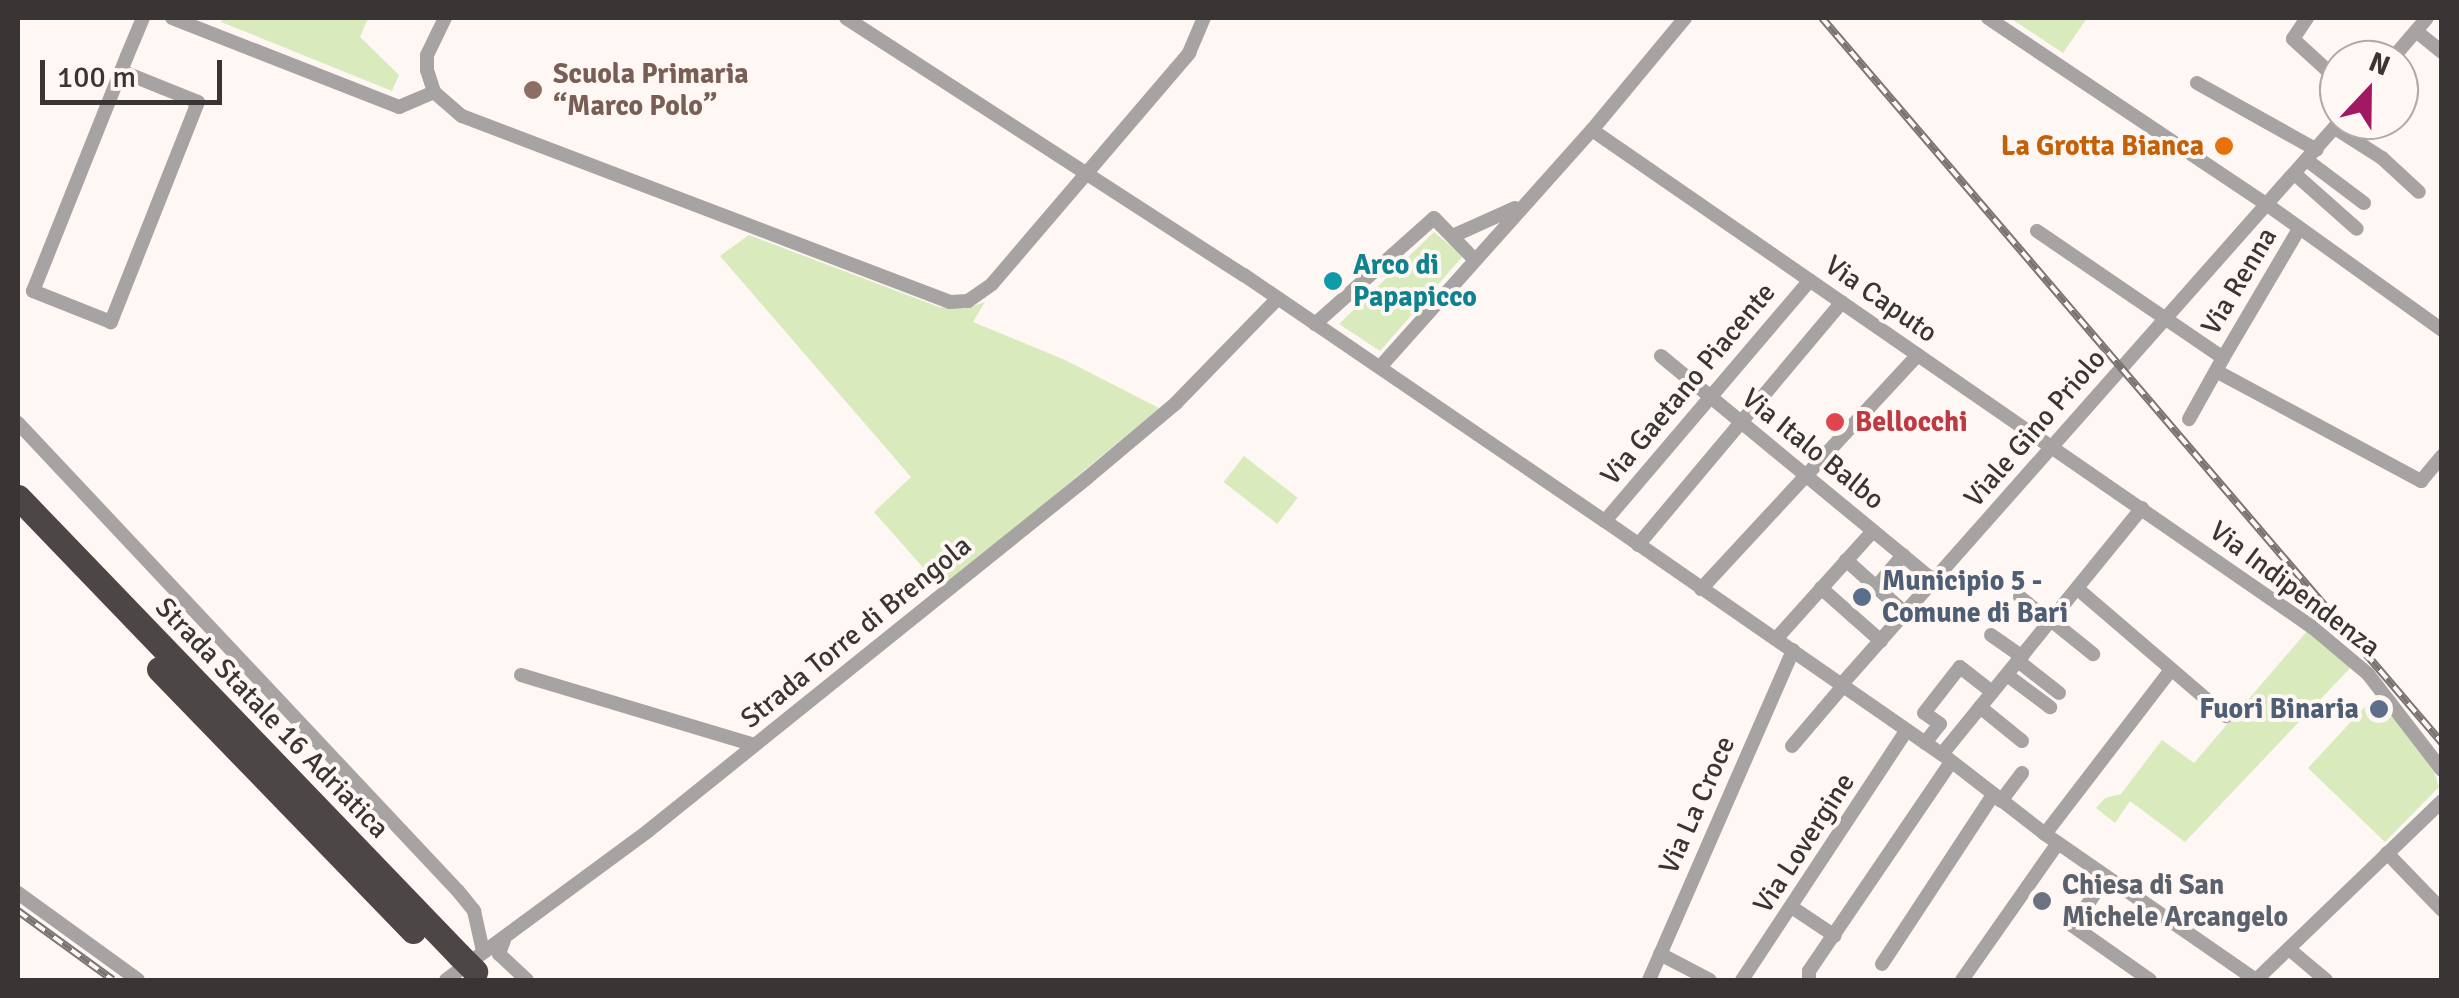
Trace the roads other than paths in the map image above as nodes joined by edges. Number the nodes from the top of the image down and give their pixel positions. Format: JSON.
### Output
{"nodes":[{"id":1,"x":143,"y":18,"type":"edge"},
{"id":2,"x":172,"y":18,"type":"edge"},
{"id":3,"x":445,"y":18,"type":"edge"},
{"id":4,"x":846,"y":18,"type":"edge"},
{"id":5,"x":1204,"y":18,"type":"edge"},
{"id":6,"x":1685,"y":18,"type":"edge"},
{"id":7,"x":1988,"y":18,"type":"edge"},
{"id":8,"x":2427,"y":18,"type":"edge"},
{"id":9,"x":2303,"y":23,"type":"edge"},
{"id":10,"x":2416,"y":31,"type":"junction"},
{"id":11,"x":2408,"y":40,"type":"edge"},
{"id":12,"x":2442,"y":52,"type":"edge"},
{"id":13,"x":2319,"y":63,"type":"edge"},
{"id":14,"x":121,"y":71,"type":"junction"},
{"id":15,"x":2197,"y":82,"type":"dead end"},
{"id":16,"x":434,"y":92,"type":"junction"},
{"id":17,"x":1592,"y":130,"type":"junction"},
{"id":18,"x":2325,"y":140,"type":"edge"},
{"id":19,"x":2359,"y":140,"type":"edge"},
{"id":20,"x":2312,"y":156,"type":"junction"},
{"id":21,"x":1086,"y":174,"type":"junction"},
{"id":22,"x":2296,"y":176,"type":"junction"},
{"id":23,"x":2420,"y":192,"type":"dead end"},
{"id":24,"x":2364,"y":203,"type":"dead end"},
{"id":25,"x":1521,"y":206,"type":"junction"},
{"id":26,"x":2269,"y":206,"type":"junction"},
{"id":27,"x":2299,"y":229,"type":"junction"},
{"id":28,"x":2357,"y":229,"type":"dead end"},
{"id":29,"x":2037,"y":232,"type":"dead end"},
{"id":30,"x":1454,"y":235,"type":"junction"},
{"id":31,"x":1474,"y":258,"type":"junction"},
{"id":32,"x":1810,"y":280,"type":"junction"},
{"id":33,"x":1278,"y":299,"type":"junction"},
{"id":34,"x":1842,"y":302,"type":"junction"},
{"id":35,"x":2163,"y":318,"type":"junction"},
{"id":36,"x":1315,"y":324,"type":"junction"},
{"id":37,"x":2442,"y":330,"type":"edge"},
{"id":38,"x":1918,"y":355,"type":"junction"},
{"id":39,"x":1661,"y":356,"type":"dead end"},
{"id":40,"x":1380,"y":368,"type":"junction"},
{"id":41,"x":2222,"y":368,"type":"junction"},
{"id":42,"x":1710,"y":397,"type":"junction"},
{"id":43,"x":2190,"y":419,"type":"dead end"},
{"id":44,"x":1742,"y":422,"type":"junction"},
{"id":45,"x":18,"y":423,"type":"edge"},
{"id":46,"x":2052,"y":448,"type":"junction"},
{"id":47,"x":2442,"y":456,"type":"edge"},
{"id":48,"x":1806,"y":475,"type":"junction"},
{"id":49,"x":18,"y":498,"type":"edge"},
{"id":50,"x":2142,"y":508,"type":"junction"},
{"id":51,"x":18,"y":521,"type":"edge"},
{"id":52,"x":1605,"y":521,"type":"junction"},
{"id":53,"x":1873,"y":530,"type":"junction"},
{"id":54,"x":1638,"y":544,"type":"junction"},
{"id":55,"x":1903,"y":555,"type":"junction"},
{"id":56,"x":1846,"y":560,"type":"junction"},
{"id":57,"x":1934,"y":580,"type":"junction"},
{"id":58,"x":1876,"y":587,"type":"junction"},
{"id":59,"x":1701,"y":588,"type":"junction"},
{"id":60,"x":1821,"y":588,"type":"junction"},
{"id":61,"x":2078,"y":590,"type":"junction"},
{"id":62,"x":2020,"y":597,"type":"dead end"},
{"id":63,"x":1905,"y":614,"type":"junction"},
{"id":64,"x":2052,"y":622,"type":"junction"},
{"id":65,"x":1991,"y":635,"type":"dead end"},
{"id":66,"x":1776,"y":639,"type":"junction"},
{"id":67,"x":1881,"y":641,"type":"junction"},
{"id":68,"x":1793,"y":650,"type":"junction"},
{"id":69,"x":2093,"y":654,"type":"dead end"},
{"id":70,"x":2020,"y":659,"type":"junction"},
{"id":71,"x":2172,"y":670,"type":"junction"},
{"id":72,"x":2007,"y":674,"type":"junction"},
{"id":73,"x":522,"y":676,"type":"dead end"},
{"id":74,"x":1842,"y":685,"type":"junction"},
{"id":75,"x":1992,"y":692,"type":"junction"},
{"id":76,"x":2059,"y":693,"type":"dead end"},
{"id":77,"x":1980,"y":707,"type":"junction"},
{"id":78,"x":2050,"y":707,"type":"dead end"},
{"id":79,"x":2226,"y":716,"type":"dead end"},
{"id":80,"x":1906,"y":730,"type":"junction"},
{"id":81,"x":2022,"y":742,"type":"dead end"},
{"id":82,"x":1925,"y":743,"type":"junction"},
{"id":83,"x":754,"y":745,"type":"junction"},
{"id":84,"x":1792,"y":746,"type":"dead end"},
{"id":85,"x":1946,"y":758,"type":"junction"},
{"id":86,"x":2442,"y":770,"type":"edge"},
{"id":87,"x":2022,"y":773,"type":"dead end"},
{"id":88,"x":1997,"y":798,"type":"junction"},
{"id":89,"x":2442,"y":801,"type":"edge"},
{"id":90,"x":2045,"y":834,"type":"junction"},
{"id":91,"x":2058,"y":844,"type":"junction"},
{"id":92,"x":2387,"y":854,"type":"junction"},
{"id":93,"x":2106,"y":877,"type":"junction"},
{"id":94,"x":18,"y":893,"type":"edge"},
{"id":95,"x":1793,"y":908,"type":"junction"},
{"id":96,"x":2442,"y":910,"type":"edge"},
{"id":97,"x":1834,"y":936,"type":"junction"},
{"id":98,"x":504,"y":940,"type":"junction"},
{"id":99,"x":2289,"y":950,"type":"junction"},
{"id":100,"x":1660,"y":954,"type":"junction"},
{"id":101,"x":1882,"y":964,"type":"dead end"},
{"id":102,"x":466,"y":969,"type":"edge"},
{"id":103,"x":138,"y":980,"type":"edge"},
{"id":104,"x":527,"y":980,"type":"edge"},
{"id":105,"x":1649,"y":980,"type":"edge"},
{"id":106,"x":1710,"y":980,"type":"edge"},
{"id":107,"x":1742,"y":980,"type":"edge"},
{"id":108,"x":1810,"y":980,"type":"edge"},
{"id":109,"x":1962,"y":980,"type":"edge"},
{"id":110,"x":2150,"y":980,"type":"edge"},
{"id":111,"x":2256,"y":980,"type":"edge"},
{"id":112,"x":2326,"y":980,"type":"edge"}],
"edges":[{"from":1,"to":14,"type":"street"},
{"from":2,"to":16,"type":"street"},
{"from":3,"to":16,"type":"street"},
{"from":4,"to":21,"type":"street"},
{"from":5,"to":21,"type":"street"},
{"from":6,"to":17,"type":"street"},
{"from":7,"to":26,"type":"street"},
{"from":8,"to":10,"type":"street"},
{"from":9,"to":13,"type":"street"},
{"from":10,"to":11,"type":"street"},
{"from":10,"to":12,"type":"street"},
{"from":14,"to":14,"type":"street"},
{"from":15,"to":20,"type":"street"},
{"from":16,"to":21,"type":"street"},
{"from":17,"to":25,"type":"street"},
{"from":17,"to":32,"type":"street","name":"Via Caputo"},
{"from":18,"to":20,"type":"street","name":"Viale Gino Priolo"},
{"from":19,"to":23,"type":"street"},
{"from":20,"to":22,"type":"street","name":"Viale Gino Priolo"},
{"from":20,"to":24,"type":"street"},
{"from":21,"to":33,"type":"street"},
{"from":22,"to":26,"type":"street","name":"Viale Gino Priolo"},
{"from":22,"to":28,"type":"street"},
{"from":25,"to":30,"type":"street"},
{"from":25,"to":31,"type":"street"},
{"from":26,"to":27,"type":"street"},
{"from":26,"to":35,"type":"street","name":"Viale Gino Priolo"},
{"from":27,"to":37,"type":"street"},
{"from":27,"to":41,"type":"street","name":"Via Renna"},
{"from":29,"to":35,"type":"street"},
{"from":30,"to":31,"type":"street"},
{"from":30,"to":36,"type":"street"},
{"from":31,"to":40,"type":"street"},
{"from":32,"to":34,"type":"street","name":"Via Caputo"},
{"from":32,"to":42,"type":"street","name":"Via Gaetano Piacente"},
{"from":33,"to":36,"type":"street"},
{"from":33,"to":83,"type":"street","name":"Strada Torre di Brengola"},
{"from":34,"to":38,"type":"street","name":"Via Caputo"},
{"from":34,"to":44,"type":"street"},
{"from":35,"to":41,"type":"street"},
{"from":35,"to":46,"type":"street","name":"Viale Gino Priolo"},
{"from":36,"to":40,"type":"street"},
{"from":38,"to":46,"type":"street","name":"Via Caputo"},
{"from":38,"to":48,"type":"street"},
{"from":39,"to":42,"type":"street","name":"Via Italo Balbo"},
{"from":40,"to":52,"type":"street"},
{"from":41,"to":43,"type":"street","name":"Via Renna"},
{"from":41,"to":47,"type":"street"},
{"from":42,"to":44,"type":"street","name":"Via Italo Balbo"},
{"from":42,"to":52,"type":"street","name":"Via Gaetano Piacente"},
{"from":44,"to":48,"type":"street","name":"Via Italo Balbo"},
{"from":44,"to":54,"type":"street"},
{"from":45,"to":102,"type":"street"},
{"from":46,"to":50,"type":"street","name":"Via Caputo"},
{"from":46,"to":57,"type":"street","name":"Viale Gino Priolo"},
{"from":48,"to":53,"type":"street","name":"Via Italo Balbo"},
{"from":48,"to":59,"type":"street"},
{"from":49,"to":102,"type":"highway","name":"Strada Statale 16 Adriatica"},
{"from":50,"to":61,"type":"street"},
{"from":50,"to":86,"type":"street","name":"Via Indipendenza"},
{"from":51,"to":102,"type":"highway","name":"Strada Statale 16 Adriatica"},
{"from":52,"to":54,"type":"street"},
{"from":53,"to":55,"type":"street","name":"Via Italo Balbo"},
{"from":53,"to":56,"type":"street"},
{"from":54,"to":59,"type":"street"},
{"from":55,"to":57,"type":"street","name":"Via Italo Balbo"},
{"from":55,"to":58,"type":"street"},
{"from":56,"to":58,"type":"street"},
{"from":56,"to":60,"type":"street"},
{"from":57,"to":63,"type":"street","name":"Viale Gino Priolo"},
{"from":58,"to":63,"type":"street"},
{"from":59,"to":66,"type":"street"},
{"from":60,"to":66,"type":"street"},
{"from":60,"to":67,"type":"street"},
{"from":61,"to":64,"type":"street"},
{"from":61,"to":71,"type":"street"},
{"from":62,"to":64,"type":"street"},
{"from":63,"to":67,"type":"street","name":"Viale Gino Priolo"},
{"from":64,"to":69,"type":"street"},
{"from":64,"to":70,"type":"street"},
{"from":65,"to":70,"type":"street"},
{"from":66,"to":68,"type":"street"},
{"from":67,"to":74,"type":"street","name":"Viale Gino Priolo"},
{"from":68,"to":74,"type":"street"},
{"from":68,"to":100,"type":"street","name":"Via La Croce"},
{"from":70,"to":72,"type":"street"},
{"from":70,"to":76,"type":"street"},
{"from":71,"to":79,"type":"street"},
{"from":71,"to":90,"type":"street"},
{"from":72,"to":75,"type":"street"},
{"from":72,"to":78,"type":"street"},
{"from":73,"to":83,"type":"street"},
{"from":74,"to":80,"type":"street"},
{"from":74,"to":84,"type":"street","name":"Viale Gino Priolo"},
{"from":75,"to":77,"type":"street"},
{"from":75,"to":82,"type":"street"},
{"from":77,"to":81,"type":"street"},
{"from":77,"to":85,"type":"street"},
{"from":80,"to":82,"type":"street"},
{"from":80,"to":95,"type":"street","name":"Via Lovergine"},
{"from":82,"to":85,"type":"street"},
{"from":83,"to":98,"type":"street","name":"Strada Torre di Brengola"},
{"from":85,"to":88,"type":"street"},
{"from":85,"to":97,"type":"street"},
{"from":87,"to":88,"type":"street"},
{"from":88,"to":90,"type":"street"},
{"from":88,"to":101,"type":"street"},
{"from":89,"to":92,"type":"street"},
{"from":90,"to":91,"type":"street"},
{"from":91,"to":93,"type":"street"},
{"from":91,"to":109,"type":"street"},
{"from":92,"to":96,"type":"street"},
{"from":92,"to":99,"type":"street"},
{"from":93,"to":110,"type":"street"},
{"from":93,"to":111,"type":"street"},
{"from":94,"to":103,"type":"street"},
{"from":95,"to":97,"type":"street"},
{"from":95,"to":107,"type":"street","name":"Via Lovergine"},
{"from":97,"to":108,"type":"street"},
{"from":98,"to":102,"type":"street","name":"Strada Torre di Brengola"},
{"from":98,"to":104,"type":"street"},
{"from":99,"to":111,"type":"street"},
{"from":99,"to":112,"type":"street"},
{"from":100,"to":105,"type":"street","name":"Via La Croce"},
{"from":100,"to":106,"type":"street"}]}
